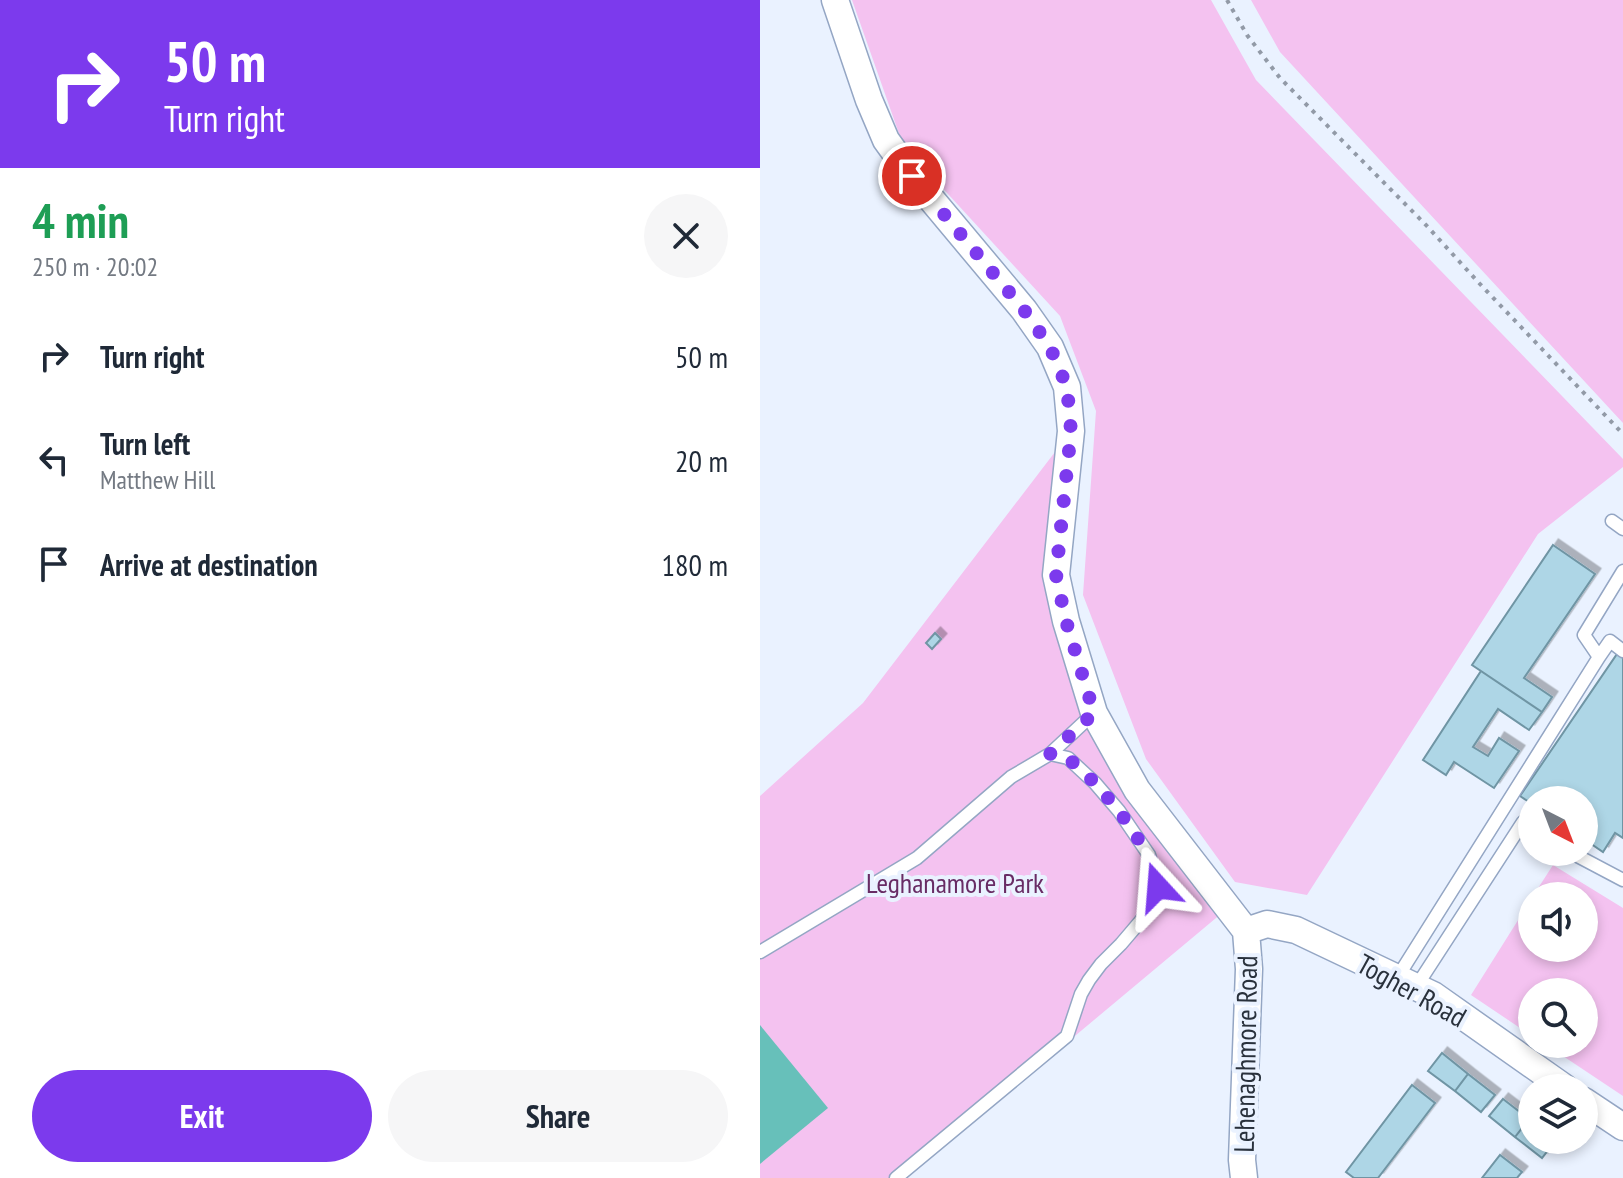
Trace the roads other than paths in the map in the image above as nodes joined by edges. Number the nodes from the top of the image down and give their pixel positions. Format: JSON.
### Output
{"nodes":[{"id":1,"x":835,"y":0,"type":"edge"},
{"id":2,"x":1623,"y":571,"type":"edge"},
{"id":3,"x":1623,"y":651,"type":"edge"},
{"id":4,"x":1599,"y":657,"type":"junction"},
{"id":5,"x":1094,"y":713,"type":"junction"},
{"id":6,"x":1050,"y":754,"type":"junction"},
{"id":7,"x":1518,"y":829,"type":"edge"},
{"id":8,"x":1596,"y":866,"type":"edge"},
{"id":9,"x":1623,"y":880,"type":"edge"},
{"id":10,"x":1246,"y":931,"type":"junction"},
{"id":11,"x":760,"y":952,"type":"edge"},
{"id":12,"x":1406,"y":982,"type":"junction"},
{"id":13,"x":1545,"y":1074,"type":"edge"},
{"id":14,"x":1598,"y":1110,"type":"edge"},
{"id":15,"x":1623,"y":1127,"type":"edge"},
{"id":16,"x":896,"y":1178,"type":"edge"},
{"id":17,"x":1244,"y":1178,"type":"edge"}],
"edges":[{"from":1,"to":5,"type":"street"},
{"from":2,"to":4,"type":"lane"},
{"from":3,"to":4,"type":"lane"},
{"from":4,"to":12,"type":"lane"},
{"from":5,"to":6,"type":"lane"},
{"from":5,"to":10,"type":"street"},
{"from":6,"to":11,"type":"lane"},
{"from":6,"to":16,"type":"lane"},
{"from":7,"to":12,"type":"lane"},
{"from":8,"to":9,"type":"lane"},
{"from":10,"to":12,"type":"street","name":"Togher Road"},
{"from":10,"to":17,"type":"street","name":"Lehenaghmore Road"},
{"from":12,"to":13,"type":"street","name":"Togher Road"},
{"from":14,"to":15,"type":"street"}]}
